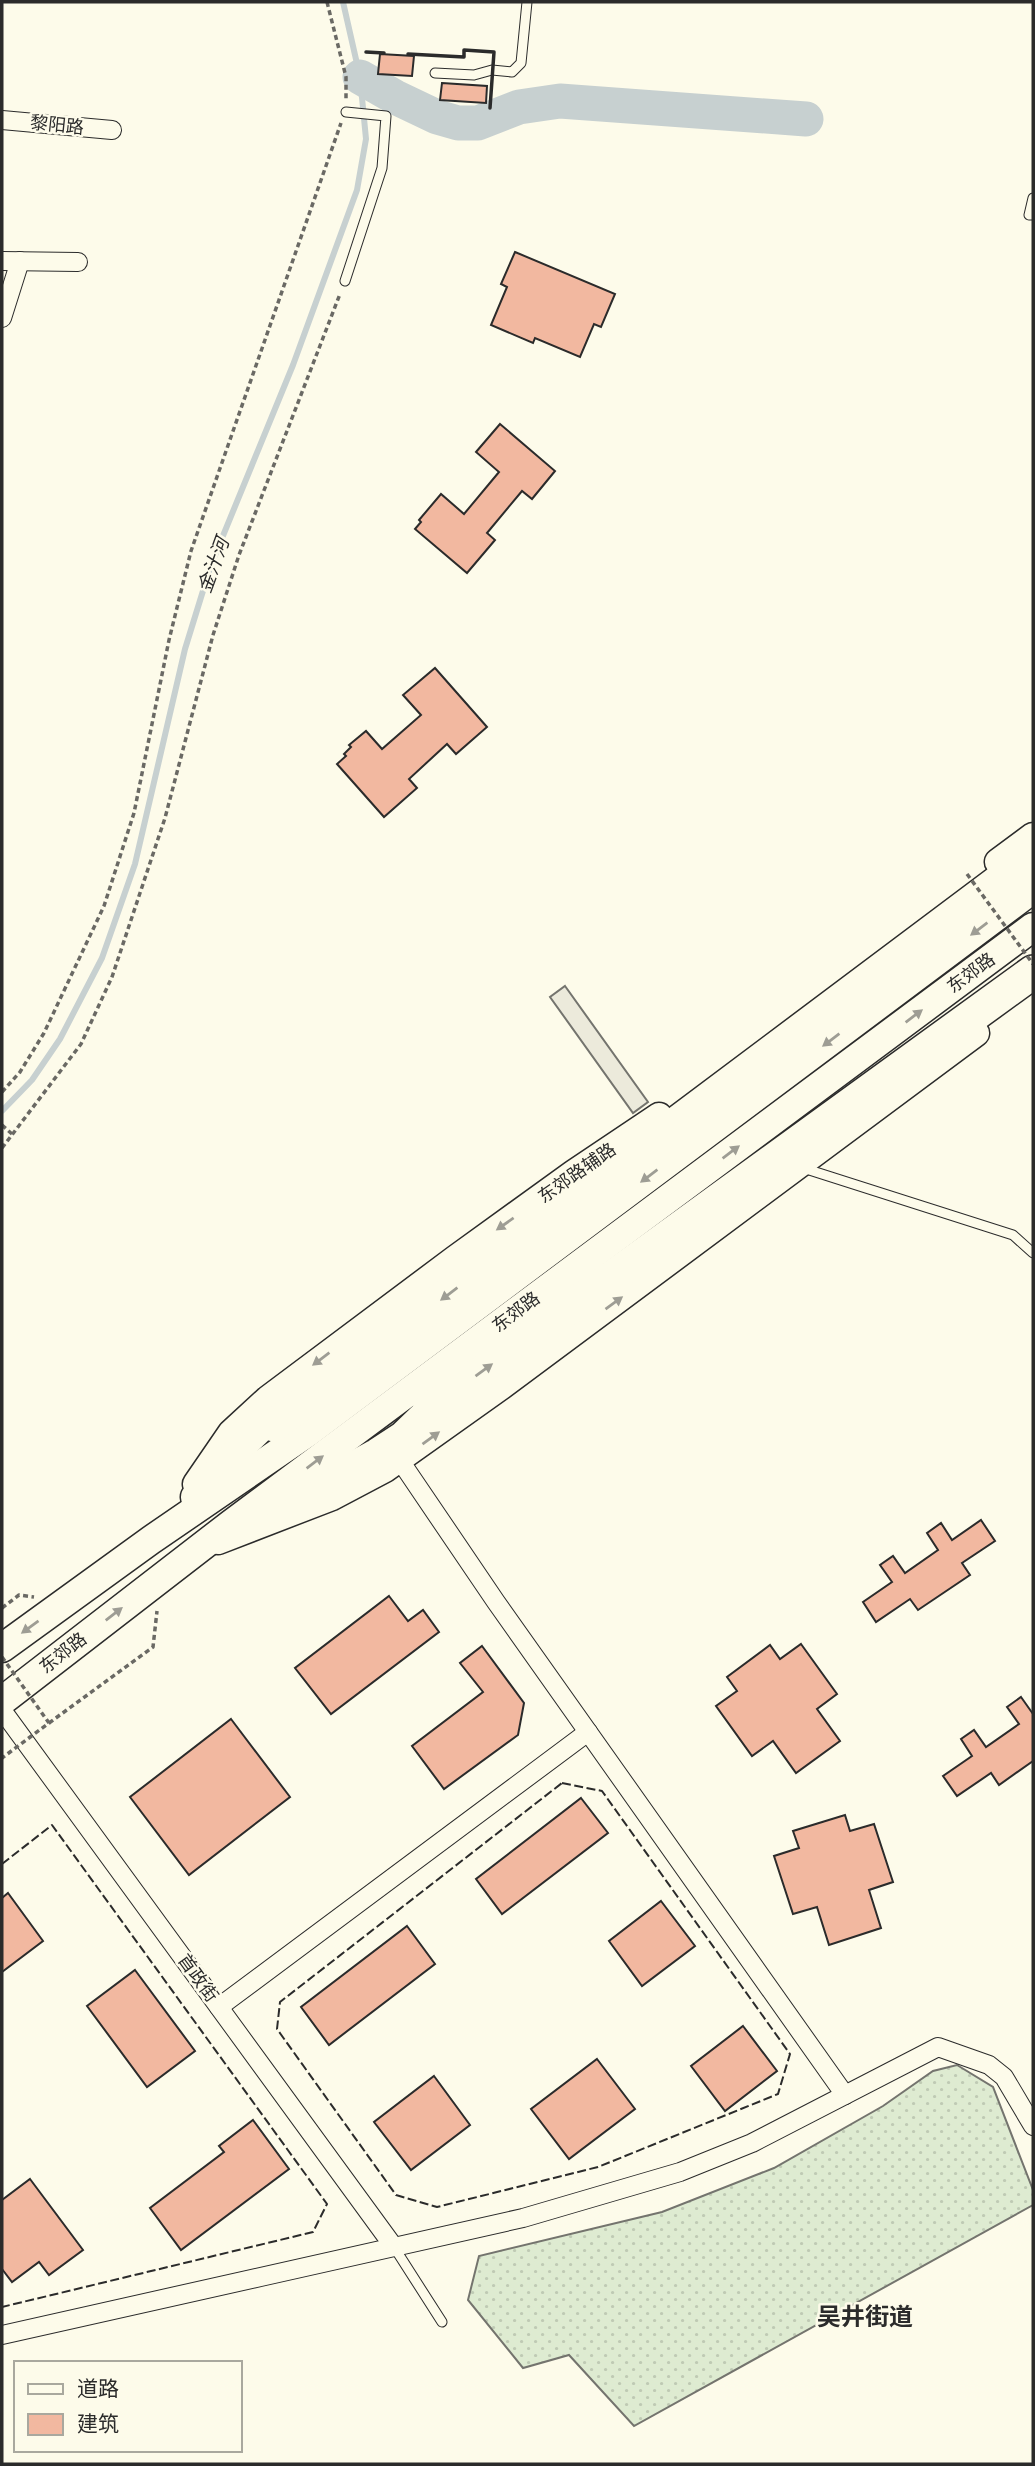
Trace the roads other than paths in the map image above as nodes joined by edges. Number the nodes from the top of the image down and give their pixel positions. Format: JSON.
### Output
{"nodes":[{"id":1,"x":527,"y":2,"type":"edge"},
{"id":2,"x":435,"y":73,"type":"dead end"},
{"id":3,"x":346,"y":111,"type":"road end"},
{"id":4,"x":2,"y":120,"type":"edge"},
{"id":5,"x":112,"y":130,"type":"dead end"},
{"id":6,"x":1033,"y":198,"type":"edge"},
{"id":7,"x":1031,"y":215,"type":"edge"},
{"id":8,"x":2,"y":261,"type":"edge"},
{"id":9,"x":20,"y":261,"type":"junction"},
{"id":10,"x":78,"y":262,"type":"dead end"},
{"id":11,"x":345,"y":281,"type":"road end"},
{"id":12,"x":2,"y":318,"type":"edge"},
{"id":13,"x":1033,"y":836,"type":"edge"},
{"id":14,"x":1033,"y":856,"type":"edge"},
{"id":15,"x":1033,"y":888,"type":"edge"},
{"id":16,"x":1033,"y":927,"type":"edge"},
{"id":17,"x":1033,"y":972,"type":"edge"},
{"id":18,"x":1033,"y":990,"type":"edge"},
{"id":19,"x":798,"y":1166,"type":"junction"},
{"id":20,"x":1033,"y":1253,"type":"edge"},
{"id":21,"x":429,"y":1410,"type":"joint"},
{"id":22,"x":274,"y":1425,"type":"joint"},
{"id":23,"x":400,"y":1460,"type":"junction"},
{"id":24,"x":151,"y":1540,"type":"junction"},
{"id":25,"x":175,"y":1567,"type":"junction"},
{"id":26,"x":2,"y":1648,"type":"edge"},
{"id":27,"x":2,"y":1701,"type":"edge"},
{"id":28,"x":2,"y":1710,"type":"edge"},
{"id":29,"x":588,"y":1732,"type":"junction"},
{"id":30,"x":219,"y":2007,"type":"junction"},
{"id":31,"x":845,"y":2095,"type":"junction"},
{"id":32,"x":1033,"y":2126,"type":"edge"},
{"id":33,"x":394,"y":2247,"type":"junction"},
{"id":34,"x":442,"y":2322,"type":"dead end"},
{"id":35,"x":2,"y":2335,"type":"edge"}],
"edges":[{"from":1,"to":2,"type":"lane"},
{"from":3,"to":11,"type":"lane"},
{"from":4,"to":5,"type":"street","name":"黎阳路"},
{"from":6,"to":7,"type":"lane"},
{"from":8,"to":9,"type":"street"},
{"from":9,"to":10,"type":"street"},
{"from":9,"to":12,"type":"street"},
{"from":13,"to":24,"type":"main road","name":"东郊路辅路","one_way":true},
{"from":14,"to":22,"type":"highway","one_way":true},
{"from":15,"to":24,"type":"main road","name":"东郊路","one_way":true},
{"from":25,"to":16,"type":"main road","name":"东郊路","one_way":true},
{"from":21,"to":17,"type":"highway","one_way":true},
{"from":18,"to":19,"type":"main road"},
{"from":19,"to":20,"type":"lane"},
{"from":23,"to":19,"type":"main road","one_way":true},
{"from":21,"to":25,"type":"main road"},
{"from":22,"to":24,"type":"main road"},
{"from":23,"to":25,"type":"main road"},
{"from":23,"to":29,"type":"street"},
{"from":24,"to":26,"type":"main road","name":"东郊路","one_way":true},
{"from":27,"to":25,"type":"main road","name":"东郊路","one_way":true},
{"from":28,"to":30,"type":"street","name":"首政街"},
{"from":29,"to":30,"type":"street"},
{"from":29,"to":31,"type":"street"},
{"from":30,"to":33,"type":"street","name":"首政街"},
{"from":31,"to":32,"type":"street"},
{"from":31,"to":33,"type":"street"},
{"from":33,"to":34,"type":"lane"},
{"from":33,"to":35,"type":"street"}]}
